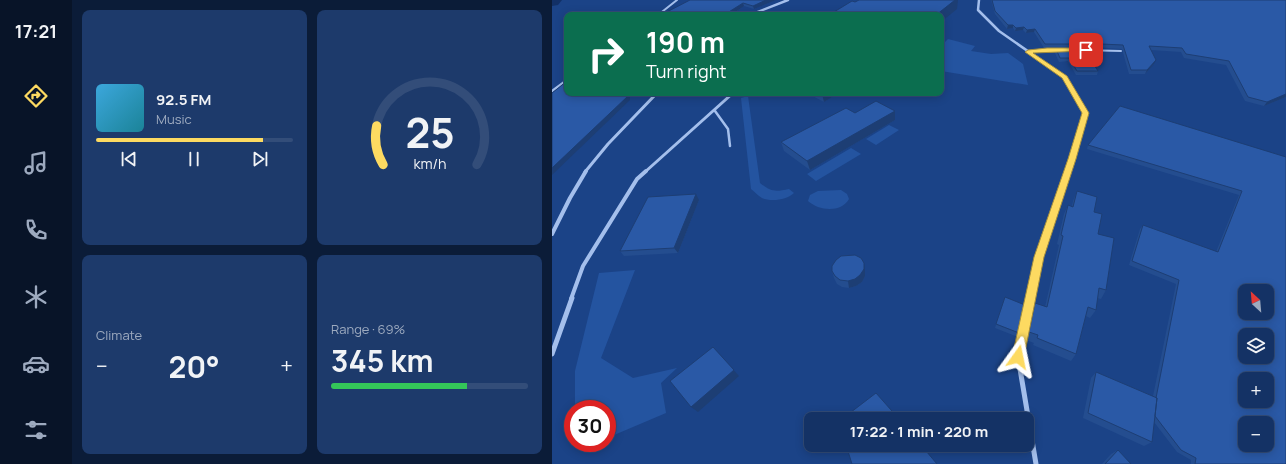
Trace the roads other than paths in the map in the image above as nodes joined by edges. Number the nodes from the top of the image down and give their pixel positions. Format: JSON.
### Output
{"nodes":[{"id":1,"x":678,"y":0,"type":"edge"},
{"id":2,"x":788,"y":0,"type":"edge"},
{"id":3,"x":979,"y":0,"type":"edge"},
{"id":4,"x":662,"y":12,"type":"edge"},
{"id":5,"x":758,"y":12,"type":"edge"},
{"id":6,"x":1062,"y":50,"type":"edge"},
{"id":7,"x":1077,"y":50,"type":"edge"},
{"id":8,"x":1121,"y":51,"type":"edge"},
{"id":9,"x":1028,"y":52,"type":"junction"},
{"id":10,"x":564,"y":82,"type":"edge"},
{"id":11,"x":552,"y":91,"type":"edge"},
{"id":12,"x":654,"y":96,"type":"edge"},
{"id":13,"x":730,"y":96,"type":"edge"},
{"id":14,"x":715,"y":111,"type":"junction"},
{"id":15,"x":730,"y":146,"type":"dead end"},
{"id":16,"x":552,"y":234,"type":"edge"},
{"id":17,"x":552,"y":354,"type":"edge"},
{"id":18,"x":1036,"y":464,"type":"edge"}],
"edges":[{"from":1,"to":4,"type":"lane"},
{"from":2,"to":5,"type":"street"},
{"from":3,"to":9,"type":"street"},
{"from":6,"to":9,"type":"lane"},
{"from":7,"to":8,"type":"lane"},
{"from":9,"to":18,"type":"street"},
{"from":10,"to":11,"type":"lane"},
{"from":12,"to":16,"type":"street"},
{"from":13,"to":14,"type":"street"},
{"from":14,"to":15,"type":"lane"},
{"from":14,"to":17,"type":"street"}]}
